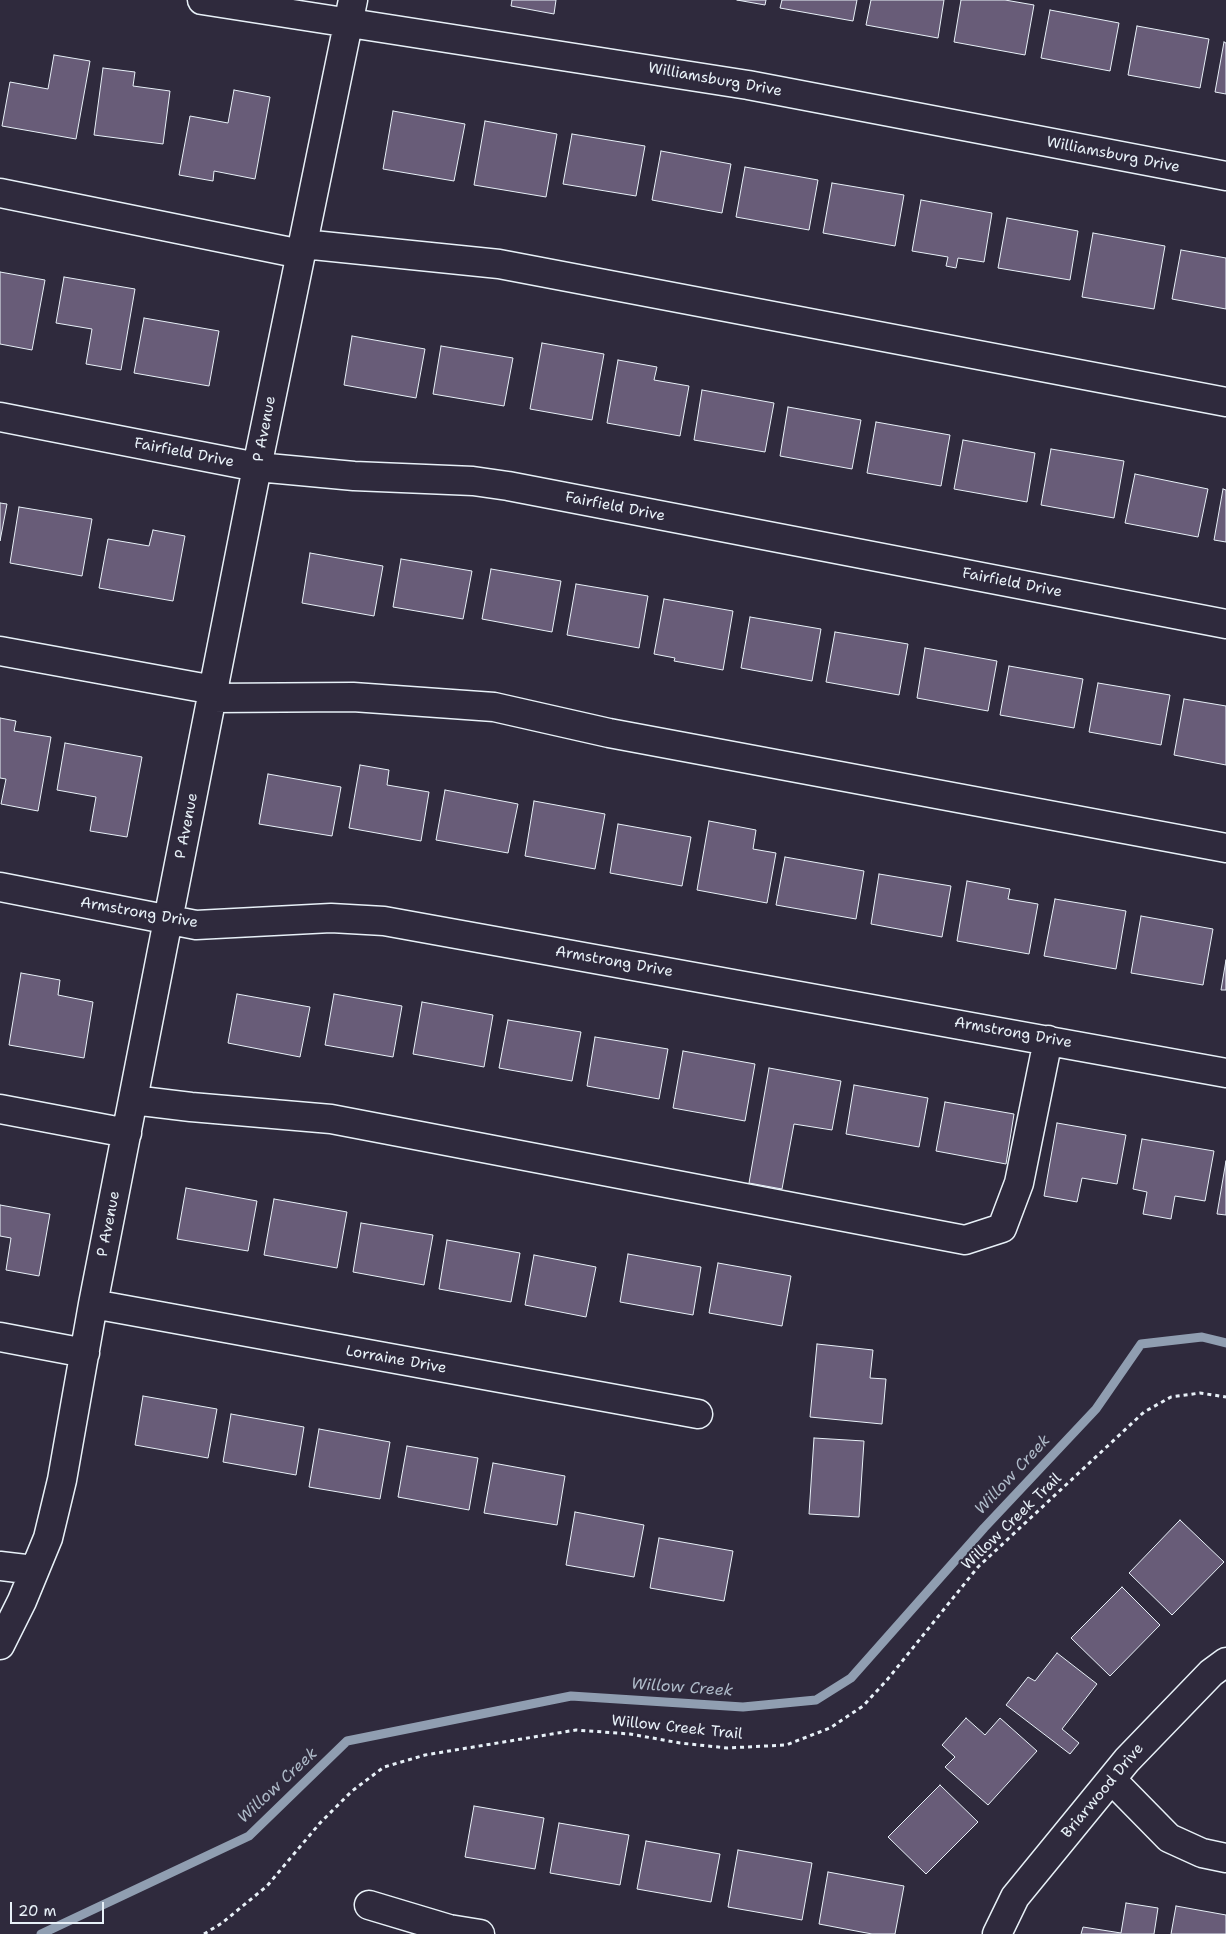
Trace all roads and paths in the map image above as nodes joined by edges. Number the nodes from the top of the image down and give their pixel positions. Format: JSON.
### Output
{"nodes":[{"id":1,"x":202,"y":0,"type":"edge"},
{"id":2,"x":350,"y":11,"type":"edge"},
{"id":3,"x":1226,"y":176,"type":"edge"},
{"id":4,"x":0,"y":193,"type":"edge"},
{"id":5,"x":302,"y":249,"type":"junction"},
{"id":6,"x":1226,"y":402,"type":"edge"},
{"id":7,"x":0,"y":417,"type":"edge"},
{"id":8,"x":257,"y":467,"type":"junction"},
{"id":9,"x":1226,"y":624,"type":"edge"},
{"id":10,"x":0,"y":651,"type":"edge"},
{"id":11,"x":213,"y":694,"type":"junction"},
{"id":12,"x":1226,"y":848,"type":"edge"},
{"id":13,"x":0,"y":887,"type":"edge"},
{"id":14,"x":168,"y":920,"type":"junction"},
{"id":15,"x":1048,"y":1040,"type":"junction"},
{"id":16,"x":1226,"y":1073,"type":"edge"},
{"id":17,"x":133,"y":1100,"type":"junction"},
{"id":18,"x":0,"y":1109,"type":"edge"},
{"id":19,"x":126,"y":1133,"type":"junction"},
{"id":20,"x":93,"y":1304,"type":"junction"},
{"id":21,"x":0,"y":1337,"type":"edge"},
{"id":22,"x":85,"y":1353,"type":"junction"},
{"id":23,"x":1226,"y":1398,"type":"edge"},
{"id":24,"x":698,"y":1414,"type":"dead end"},
{"id":25,"x":0,"y":1566,"type":"edge"},
{"id":26,"x":34,"y":1570,"type":"junction"},
{"id":27,"x":0,"y":1645,"type":"edge"},
{"id":28,"x":1226,"y":1662,"type":"edge"},
{"id":29,"x":1112,"y":1780,"type":"junction"},
{"id":30,"x":1226,"y":1858,"type":"edge"},
{"id":31,"x":369,"y":1905,"type":"dead end"},
{"id":32,"x":204,"y":1934,"type":"edge"},
{"id":33,"x":480,"y":1934,"type":"edge"},
{"id":34,"x":997,"y":1934,"type":"edge"}],
"edges":[{"from":1,"to":2,"type":"street","name":"Williamsburg Drive"},
{"from":2,"to":3,"type":"street","name":"Williamsburg Drive"},
{"from":2,"to":5,"type":"street","name":"P Avenue"},
{"from":4,"to":5,"type":"street"},
{"from":5,"to":6,"type":"street"},
{"from":5,"to":8,"type":"street","name":"P Avenue"},
{"from":7,"to":8,"type":"street","name":"Fairfield Drive"},
{"from":8,"to":9,"type":"street","name":"Fairfield Drive"},
{"from":8,"to":11,"type":"street","name":"P Avenue"},
{"from":10,"to":11,"type":"street"},
{"from":11,"to":12,"type":"street"},
{"from":11,"to":14,"type":"street","name":"P Avenue"},
{"from":13,"to":14,"type":"street","name":"Armstrong Drive"},
{"from":14,"to":15,"type":"street","name":"Armstrong Drive"},
{"from":14,"to":17,"type":"street","name":"P Avenue"},
{"from":15,"to":16,"type":"street","name":"Armstrong Drive"},
{"from":15,"to":17,"type":"street"},
{"from":17,"to":19,"type":"street","name":"P Avenue"},
{"from":18,"to":19,"type":"street"},
{"from":19,"to":20,"type":"street","name":"P Avenue"},
{"from":20,"to":22,"type":"street","name":"P Avenue"},
{"from":20,"to":24,"type":"street","name":"Lorraine Drive"},
{"from":21,"to":22,"type":"street"},
{"from":22,"to":26,"type":"street","name":"P Avenue"},
{"from":23,"to":32,"type":"path","name":"Willow Creek Trail"},
{"from":25,"to":26,"type":"street"},
{"from":26,"to":27,"type":"street","name":"P Avenue"},
{"from":28,"to":29,"type":"street","name":"Briarwood Drive"},
{"from":29,"to":30,"type":"street"},
{"from":29,"to":34,"type":"street","name":"Briarwood Drive"},
{"from":31,"to":33,"type":"street"}]}
